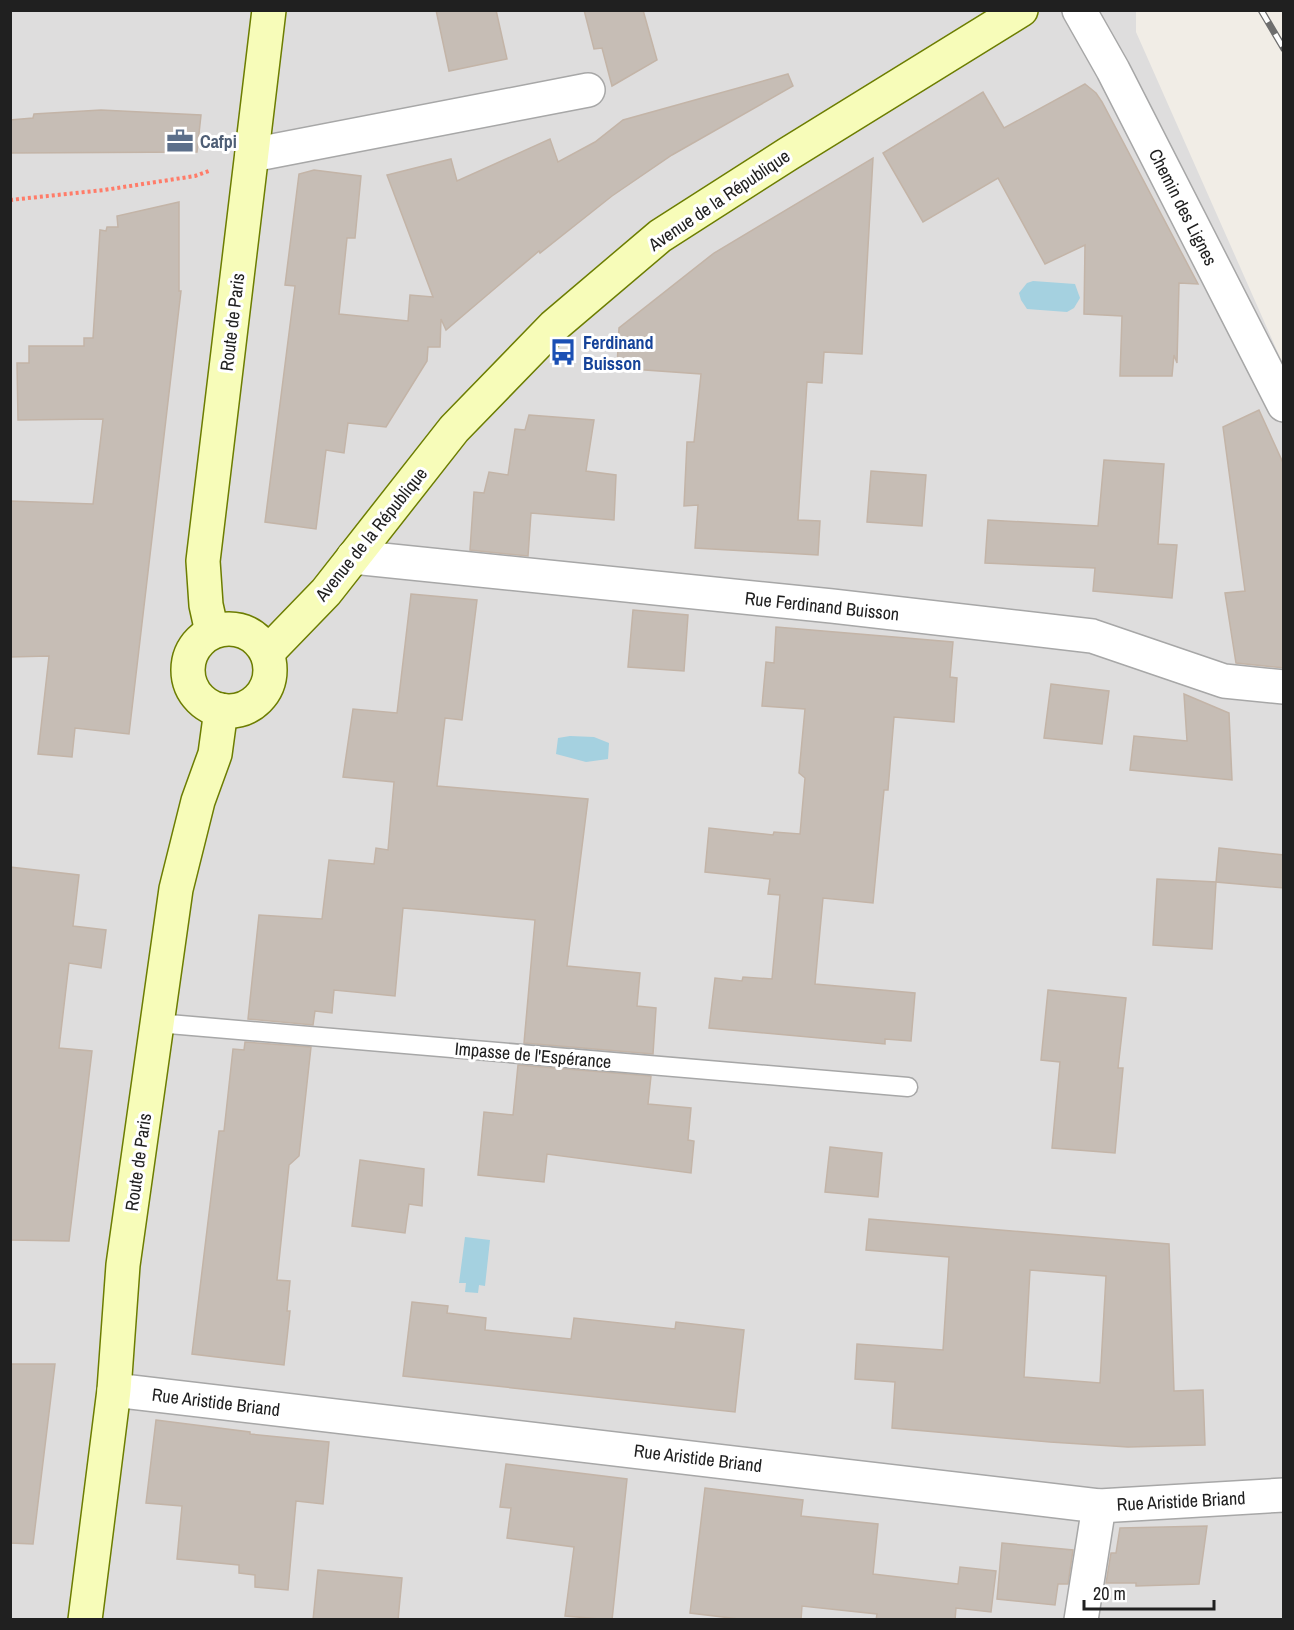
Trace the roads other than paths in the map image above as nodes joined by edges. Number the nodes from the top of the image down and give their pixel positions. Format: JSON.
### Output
{"nodes":[{"id":1,"x":269,"y":10,"type":"edge"},
{"id":2,"x":1021,"y":10,"type":"edge"},
{"id":3,"x":1079,"y":10,"type":"edge"},
{"id":4,"x":588,"y":90,"type":"dead end"},
{"id":5,"x":252,"y":155,"type":"junction"},
{"id":6,"x":1284,"y":405,"type":"edge"},
{"id":7,"x":353,"y":557,"type":"junction"},
{"id":8,"x":212,"y":632,"type":"junction"},
{"id":9,"x":267,"y":653,"type":"junction"},
{"id":10,"x":1284,"y":687,"type":"edge"},
{"id":11,"x":221,"y":710,"type":"junction"},
{"id":12,"x":157,"y":1023,"type":"junction"},
{"id":13,"x":908,"y":1087,"type":"dead end"},
{"id":14,"x":114,"y":1390,"type":"junction"},
{"id":15,"x":1284,"y":1495,"type":"edge"},
{"id":16,"x":1099,"y":1506,"type":"junction"},
{"id":17,"x":85,"y":1620,"type":"edge"},
{"id":18,"x":1082,"y":1620,"type":"edge"}],
"edges":[{"from":1,"to":5,"type":"main road","name":"Route de Paris"},
{"from":2,"to":7,"type":"main road","name":"Avenue de la République"},
{"from":3,"to":6,"type":"street","name":"Chemin des Lignes"},
{"from":4,"to":5,"type":"street"},
{"from":5,"to":8,"type":"main road","name":"Route de Paris"},
{"from":7,"to":9,"type":"main road","name":"Avenue de la République"},
{"from":7,"to":10,"type":"street","name":"Rue Ferdinand Buisson"},
{"from":8,"to":9,"type":"main road"},
{"from":8,"to":11,"type":"main road"},
{"from":9,"to":11,"type":"main road"},
{"from":11,"to":12,"type":"main road","name":"Route de Paris"},
{"from":12,"to":13,"type":"lane","name":"Impasse de l'Espérance"},
{"from":12,"to":14,"type":"main road","name":"Route de Paris"},
{"from":14,"to":16,"type":"street","name":"Rue Aristide Briand"},
{"from":14,"to":17,"type":"main road","name":"Route de Paris"},
{"from":15,"to":16,"type":"street","name":"Rue Aristide Briand"},
{"from":16,"to":18,"type":"street"}]}
